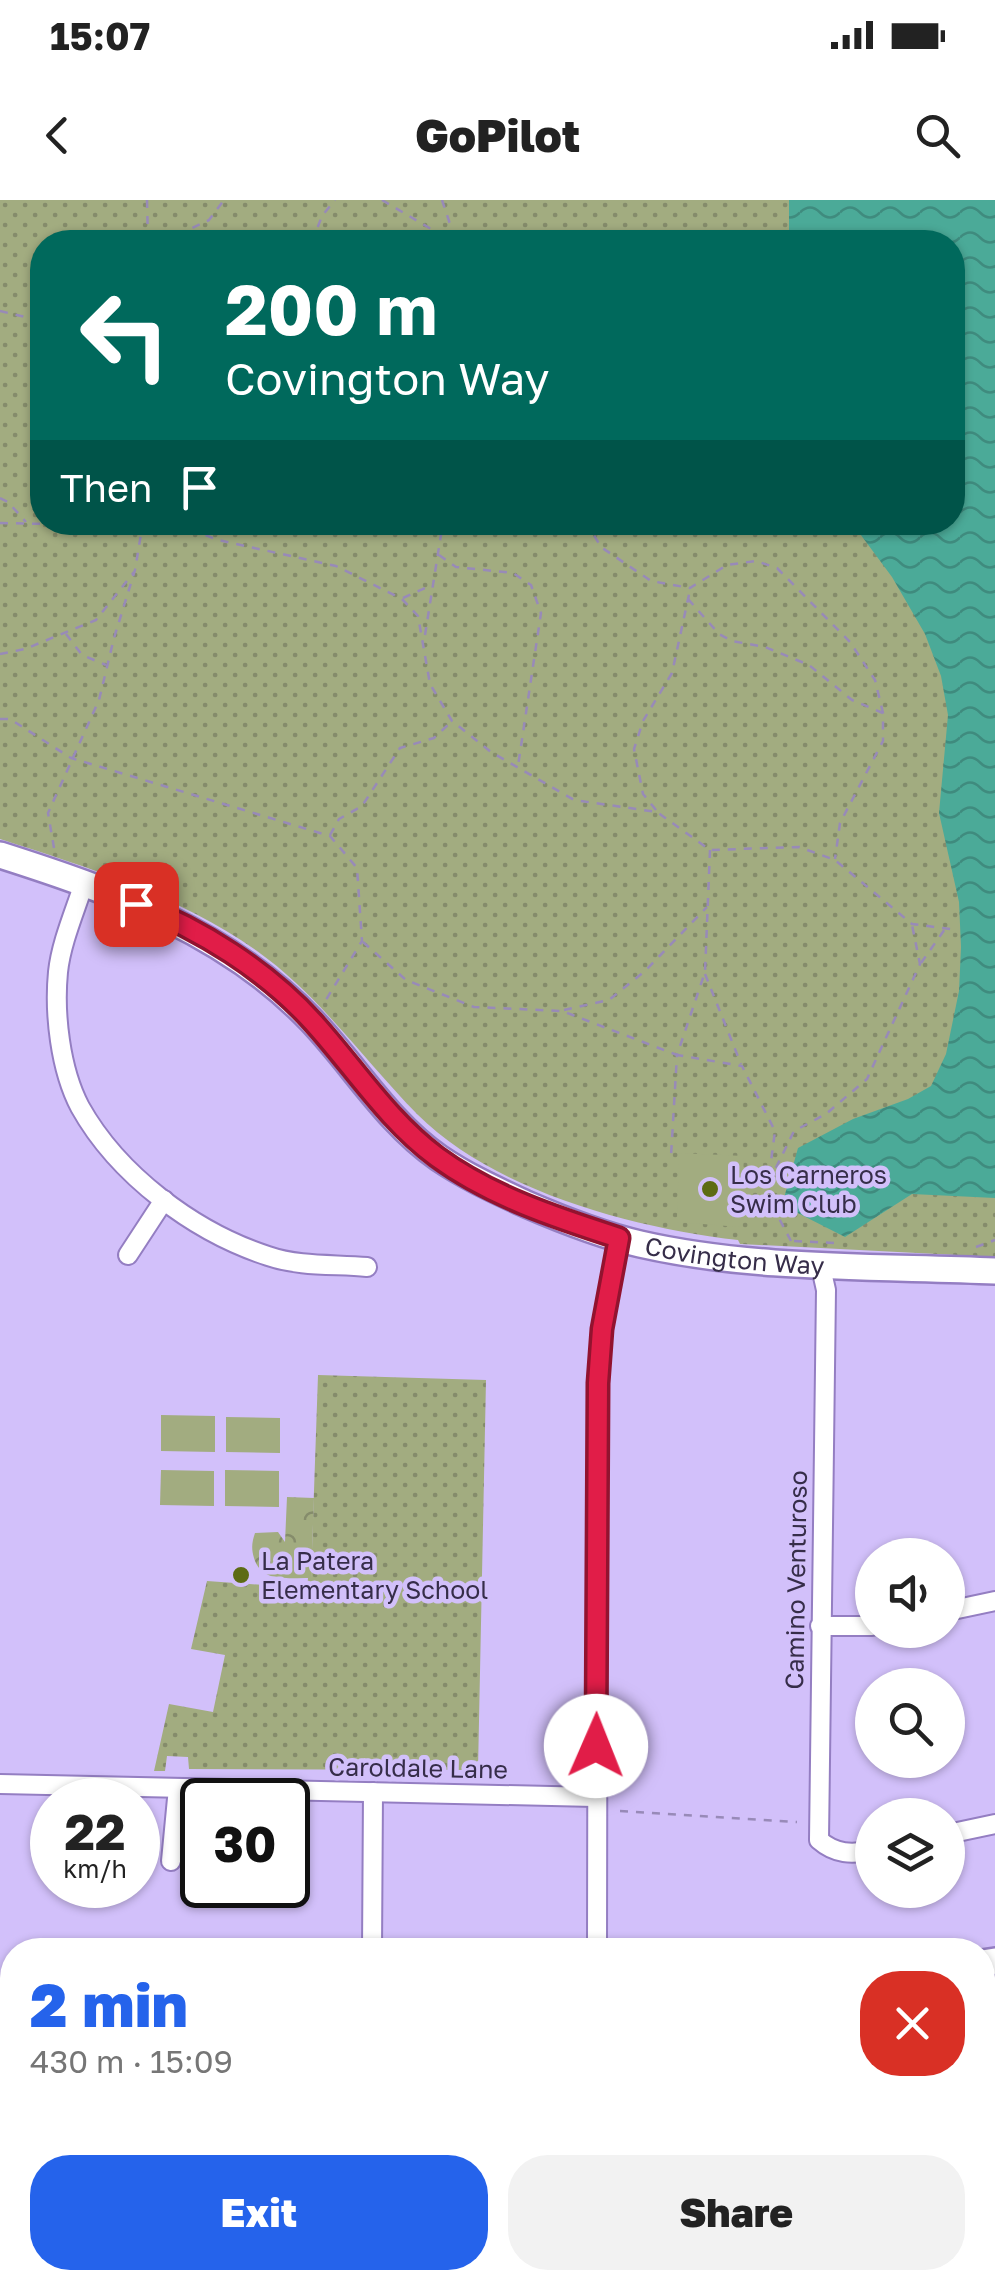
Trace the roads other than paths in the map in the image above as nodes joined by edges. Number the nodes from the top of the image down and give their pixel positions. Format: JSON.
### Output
{"nodes":[{"id":1,"x":0,"y":855,"type":"edge"},
{"id":2,"x":84,"y":883,"type":"junction"},
{"id":3,"x":164,"y":1200,"type":"junction"},
{"id":4,"x":619,"y":1238,"type":"junction"},
{"id":5,"x":128,"y":1255,"type":"dead end"},
{"id":6,"x":820,"y":1263,"type":"junction"},
{"id":7,"x":367,"y":1267,"type":"dead end"},
{"id":8,"x":995,"y":1272,"type":"edge"},
{"id":9,"x":995,"y":1600,"type":"edge"},
{"id":10,"x":965,"y":1607,"type":"edge"},
{"id":11,"x":820,"y":1626,"type":"junction"},
{"id":12,"x":855,"y":1626,"type":"edge"},
{"id":13,"x":0,"y":1784,"type":"edge"},
{"id":14,"x":178,"y":1788,"type":"junction"},
{"id":15,"x":373,"y":1792,"type":"junction"},
{"id":16,"x":595,"y":1797,"type":"junction"},
{"id":17,"x":995,"y":1824,"type":"edge"},
{"id":18,"x":965,"y":1830,"type":"edge"},
{"id":19,"x":855,"y":1853,"type":"edge"},
{"id":20,"x":171,"y":1861,"type":"dead end"},
{"id":21,"x":372,"y":1938,"type":"edge"},
{"id":22,"x":597,"y":1938,"type":"edge"}],
"edges":[{"from":1,"to":2,"type":"street","name":"Covington Way"},
{"from":2,"to":3,"type":"street"},
{"from":2,"to":4,"type":"street","name":"Covington Way"},
{"from":3,"to":5,"type":"street"},
{"from":3,"to":7,"type":"street"},
{"from":4,"to":6,"type":"street","name":"Covington Way"},
{"from":4,"to":16,"type":"street"},
{"from":6,"to":8,"type":"street","name":"Covington Way"},
{"from":6,"to":11,"type":"street","name":"Camino Venturoso"},
{"from":9,"to":10,"type":"street"},
{"from":11,"to":12,"type":"street"},
{"from":11,"to":19,"type":"street","name":"Camino Venturoso"},
{"from":13,"to":14,"type":"street","name":"Caroldale Lane"},
{"from":14,"to":15,"type":"street","name":"Caroldale Lane"},
{"from":14,"to":20,"type":"street"},
{"from":15,"to":16,"type":"street","name":"Caroldale Lane"},
{"from":15,"to":21,"type":"street"},
{"from":16,"to":22,"type":"street"},
{"from":17,"to":18,"type":"street"}]}
